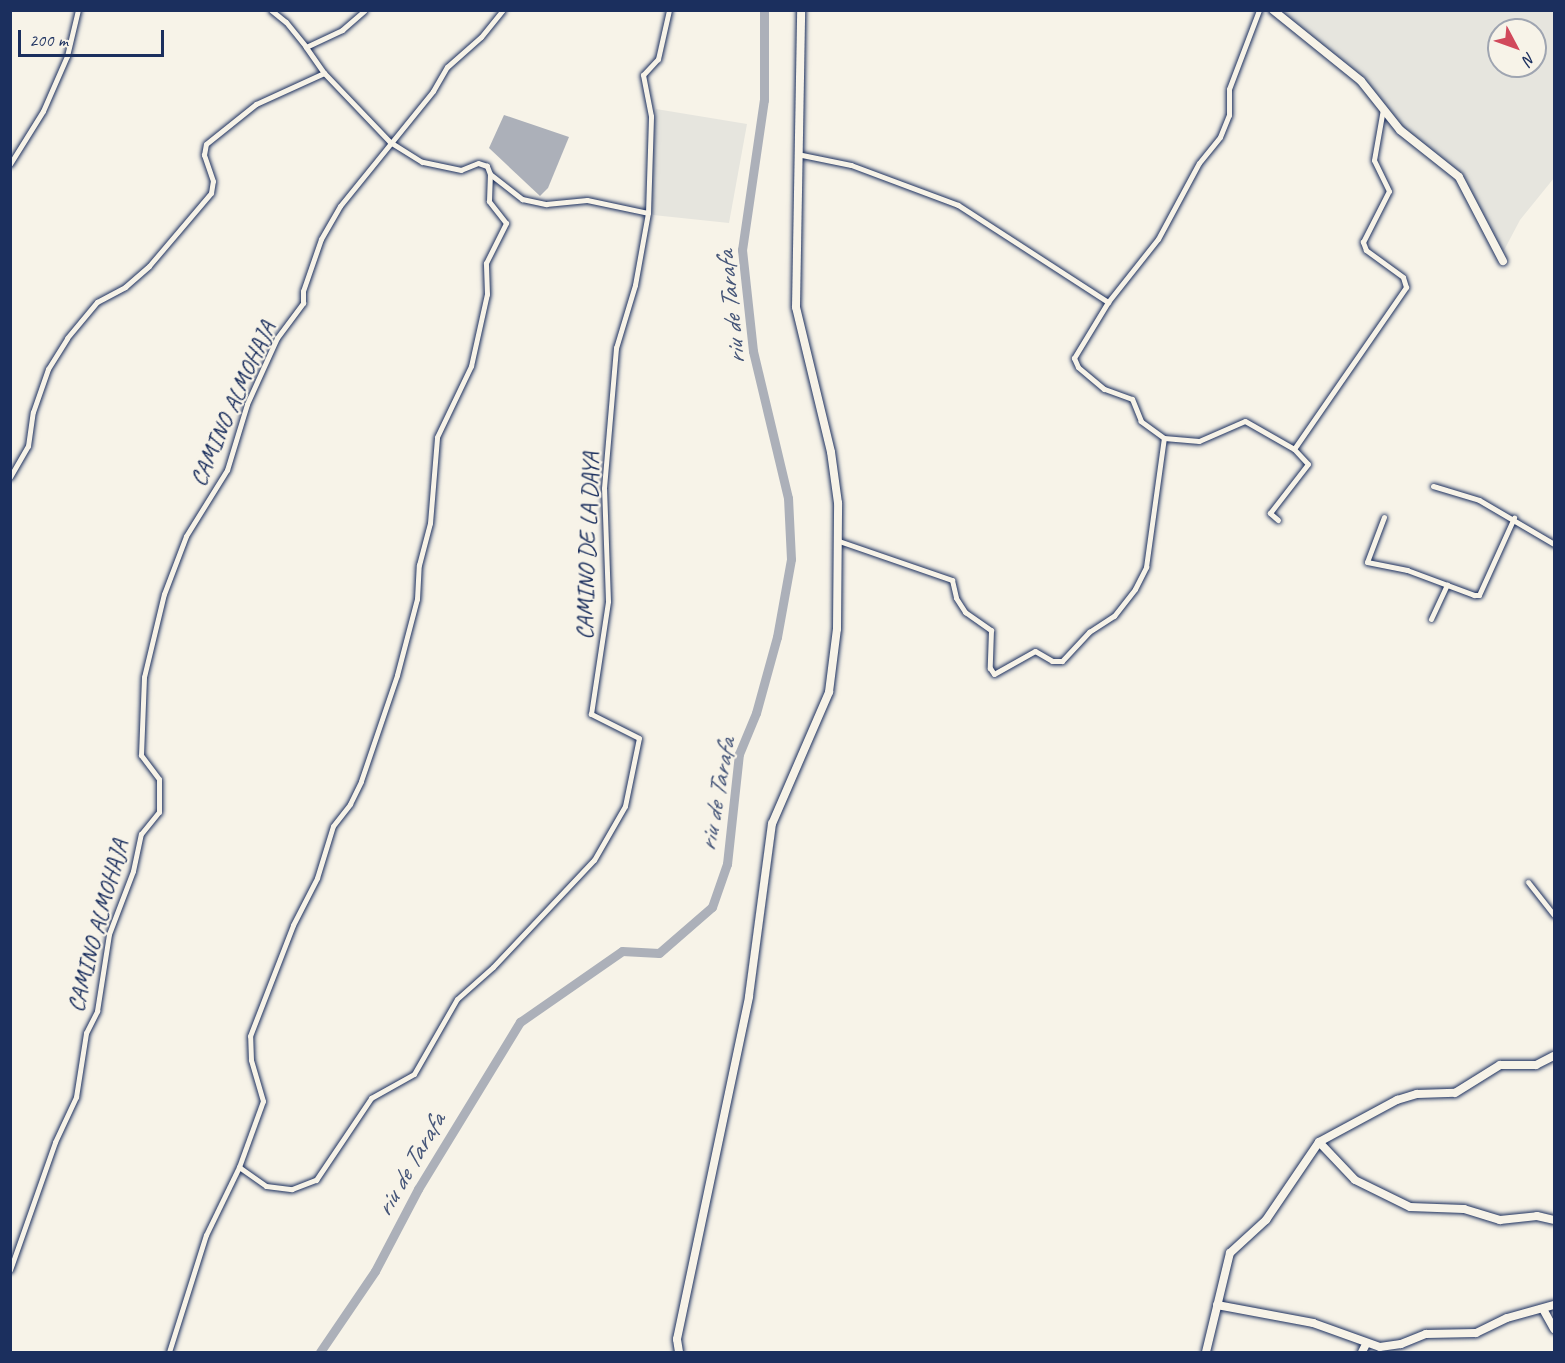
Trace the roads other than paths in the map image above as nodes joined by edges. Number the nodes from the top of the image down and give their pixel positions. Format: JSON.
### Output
{"nodes":[{"id":1,"x":78,"y":10,"type":"edge"},
{"id":2,"x":271,"y":10,"type":"edge"},
{"id":3,"x":365,"y":10,"type":"edge"},
{"id":4,"x":503,"y":10,"type":"edge"},
{"id":5,"x":669,"y":10,"type":"edge"},
{"id":6,"x":801,"y":10,"type":"edge"},
{"id":7,"x":1259,"y":10,"type":"edge"},
{"id":8,"x":1273,"y":10,"type":"edge"},
{"id":9,"x":306,"y":47,"type":"junction"},
{"id":10,"x":324,"y":73,"type":"junction"},
{"id":11,"x":1383,"y":108,"type":"junction"},
{"id":12,"x":390,"y":142,"type":"junction"},
{"id":13,"x":798,"y":154,"type":"junction"},
{"id":14,"x":10,"y":164,"type":"edge"},
{"id":15,"x":490,"y":174,"type":"junction"},
{"id":16,"x":648,"y":213,"type":"junction"},
{"id":17,"x":1503,"y":261,"type":"dead end"},
{"id":18,"x":1108,"y":302,"type":"junction"},
{"id":19,"x":1164,"y":438,"type":"junction"},
{"id":20,"x":1294,"y":449,"type":"junction"},
{"id":21,"x":10,"y":477,"type":"edge"},
{"id":22,"x":1433,"y":486,"type":"dead end"},
{"id":23,"x":1384,"y":517,"type":"dead end"},
{"id":24,"x":1514,"y":518,"type":"junction"},
{"id":25,"x":1278,"y":520,"type":"dead end"},
{"id":26,"x":836,"y":540,"type":"junction"},
{"id":27,"x":1554,"y":544,"type":"edge"},
{"id":28,"x":1447,"y":585,"type":"junction"},
{"id":29,"x":1431,"y":619,"type":"dead end"},
{"id":30,"x":1527,"y":882,"type":"dead end"},
{"id":31,"x":1554,"y":915,"type":"edge"},
{"id":32,"x":1554,"y":1056,"type":"edge"},
{"id":33,"x":1319,"y":1142,"type":"junction"},
{"id":34,"x":239,"y":1167,"type":"junction"},
{"id":35,"x":1554,"y":1220,"type":"edge"},
{"id":36,"x":10,"y":1270,"type":"edge"},
{"id":37,"x":1217,"y":1305,"type":"junction"},
{"id":38,"x":1554,"y":1305,"type":"edge"},
{"id":39,"x":1543,"y":1309,"type":"junction"},
{"id":40,"x":1554,"y":1329,"type":"edge"},
{"id":41,"x":1366,"y":1344,"type":"junction"},
{"id":42,"x":169,"y":1353,"type":"edge"},
{"id":43,"x":679,"y":1353,"type":"edge"},
{"id":44,"x":1206,"y":1353,"type":"edge"},
{"id":45,"x":1362,"y":1353,"type":"edge"}],
"edges":[{"from":1,"to":14,"type":"street"},
{"from":2,"to":9,"type":"street"},
{"from":3,"to":9,"type":"street"},
{"from":4,"to":12,"type":"street","name":"CAMINO ALMOHAJA"},
{"from":5,"to":16,"type":"street","name":"CAMINO DE LA DAYA"},
{"from":6,"to":13,"type":"street"},
{"from":7,"to":18,"type":"street"},
{"from":8,"to":11,"type":"street"},
{"from":9,"to":10,"type":"street"},
{"from":10,"to":12,"type":"street"},
{"from":10,"to":21,"type":"street"},
{"from":11,"to":17,"type":"street"},
{"from":11,"to":20,"type":"street"},
{"from":12,"to":15,"type":"street"},
{"from":12,"to":36,"type":"street","name":"CAMINO ALMOHAJA"},
{"from":13,"to":18,"type":"street"},
{"from":13,"to":26,"type":"street"},
{"from":15,"to":16,"type":"street"},
{"from":15,"to":34,"type":"street"},
{"from":16,"to":34,"type":"street","name":"CAMINO DE LA DAYA"},
{"from":18,"to":19,"type":"street"},
{"from":19,"to":20,"type":"street"},
{"from":19,"to":26,"type":"street"},
{"from":20,"to":25,"type":"street"},
{"from":22,"to":24,"type":"street"},
{"from":23,"to":28,"type":"street"},
{"from":24,"to":27,"type":"street"},
{"from":24,"to":28,"type":"street"},
{"from":26,"to":43,"type":"street"},
{"from":28,"to":29,"type":"street"},
{"from":30,"to":31,"type":"street"},
{"from":32,"to":33,"type":"street"},
{"from":33,"to":35,"type":"street"},
{"from":33,"to":37,"type":"street"},
{"from":34,"to":42,"type":"street"},
{"from":37,"to":41,"type":"street"},
{"from":37,"to":44,"type":"street"},
{"from":38,"to":39,"type":"street"},
{"from":39,"to":40,"type":"street"},
{"from":39,"to":41,"type":"street"},
{"from":41,"to":45,"type":"street"}]}
